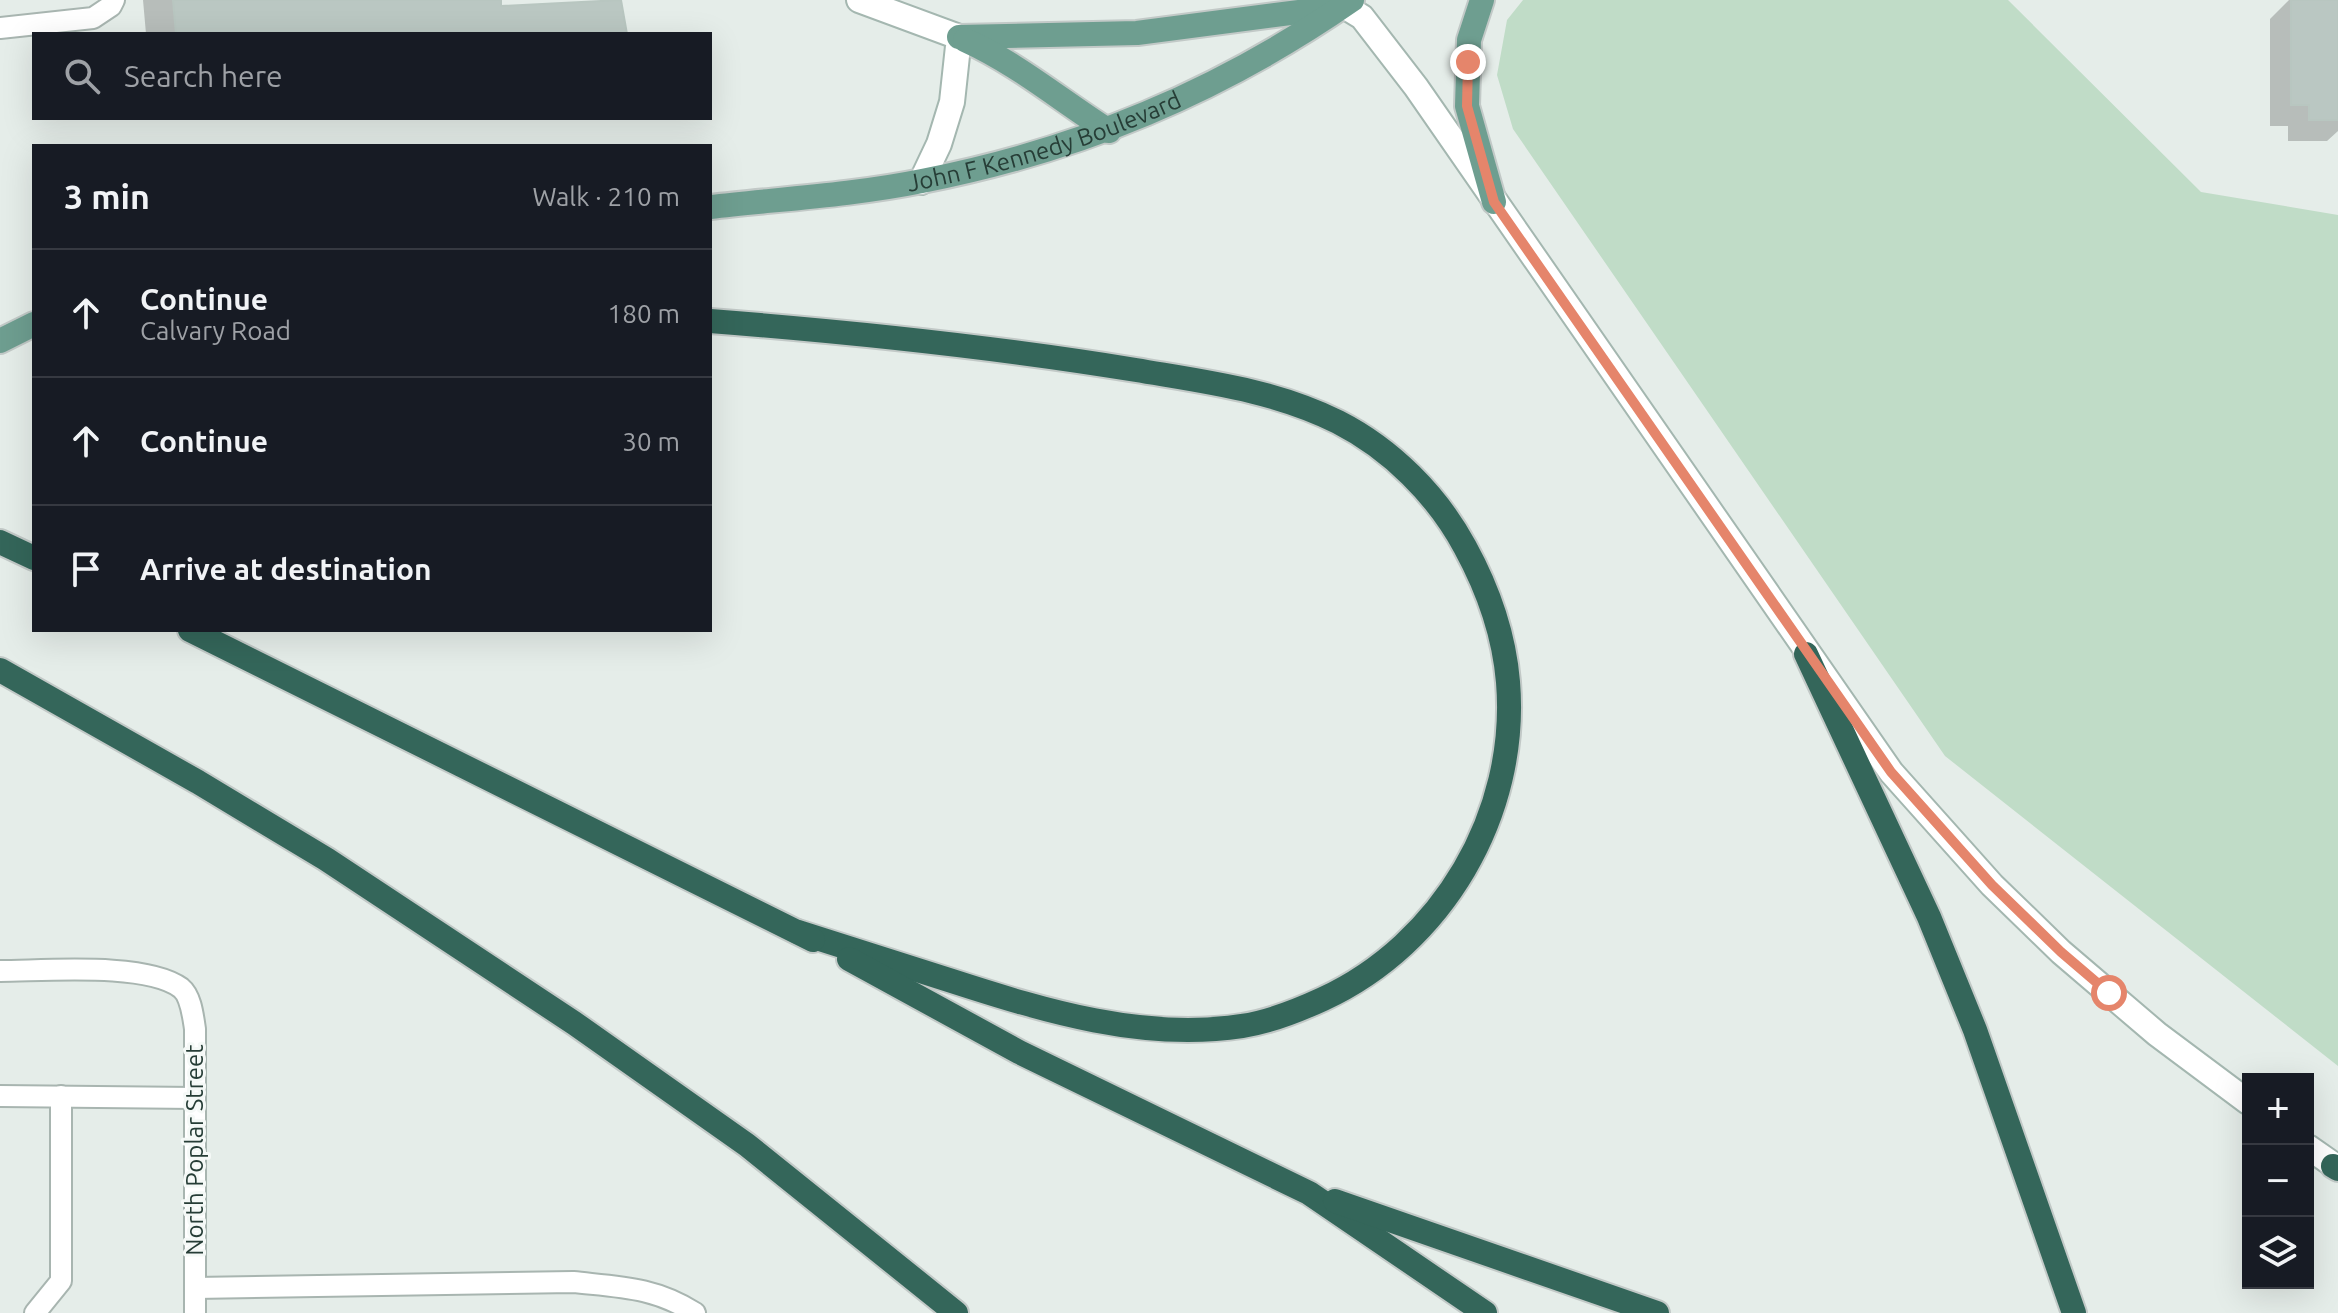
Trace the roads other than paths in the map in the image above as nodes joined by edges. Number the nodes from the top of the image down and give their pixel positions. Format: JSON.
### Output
{"nodes":[{"id":1,"x":114,"y":0,"type":"edge"},
{"id":2,"x":859,"y":0,"type":"edge"},
{"id":3,"x":1482,"y":0,"type":"edge"},
{"id":4,"x":1348,"y":3,"type":"edge"},
{"id":5,"x":0,"y":28,"type":"edge"},
{"id":6,"x":959,"y":37,"type":"junction"},
{"id":7,"x":1109,"y":131,"type":"junction"},
{"id":8,"x":921,"y":182,"type":"junction"},
{"id":9,"x":1494,"y":202,"type":"junction"},
{"id":10,"x":712,"y":207,"type":"edge"},
{"id":11,"x":712,"y":321,"type":"edge"},
{"id":12,"x":32,"y":325,"type":"edge"},
{"id":13,"x":0,"y":341,"type":"edge"},
{"id":14,"x":0,"y":542,"type":"edge"},
{"id":15,"x":32,"y":557,"type":"edge"},
{"id":16,"x":194,"y":632,"type":"edge"},
{"id":17,"x":1806,"y":654,"type":"junction"},
{"id":18,"x":0,"y":670,"type":"edge"},
{"id":19,"x":798,"y":932,"type":"junction"},
{"id":20,"x":0,"y":971,"type":"edge"},
{"id":21,"x":0,"y":1096,"type":"edge"},
{"id":22,"x":61,"y":1096,"type":"junction"},
{"id":23,"x":2242,"y":1097,"type":"edge"},
{"id":24,"x":195,"y":1098,"type":"junction"},
{"id":25,"x":2314,"y":1152,"type":"edge"},
{"id":26,"x":2336,"y":1168,"type":"edge"},
{"id":27,"x":1309,"y":1193,"type":"junction"},
{"id":28,"x":195,"y":1288,"type":"junction"},
{"id":29,"x":35,"y":1313,"type":"edge"},
{"id":30,"x":195,"y":1313,"type":"edge"},
{"id":31,"x":695,"y":1313,"type":"edge"},
{"id":32,"x":956,"y":1313,"type":"edge"},
{"id":33,"x":1485,"y":1313,"type":"edge"},
{"id":34,"x":1657,"y":1313,"type":"edge"},
{"id":35,"x":2074,"y":1313,"type":"edge"}],
"edges":[{"from":1,"to":5,"type":"lane"},
{"from":2,"to":6,"type":"main road"},
{"from":3,"to":9,"type":"main road"},
{"from":4,"to":6,"type":"main road"},
{"from":4,"to":7,"type":"main road","name":"John F Kennedy Boulevard"},
{"from":4,"to":9,"type":"main road"},
{"from":6,"to":7,"type":"main road"},
{"from":6,"to":8,"type":"main road"},
{"from":7,"to":8,"type":"main road","name":"John F Kennedy Boulevard"},
{"from":8,"to":10,"type":"main road","name":"John F Kennedy Boulevard"},
{"from":9,"to":17,"type":"main road"},
{"from":11,"to":19,"type":"highway"},
{"from":12,"to":13,"type":"main road"},
{"from":14,"to":15,"type":"highway"},
{"from":16,"to":19,"type":"highway"},
{"from":17,"to":23,"type":"main road"},
{"from":17,"to":35,"type":"highway"},
{"from":18,"to":32,"type":"highway"},
{"from":19,"to":27,"type":"highway"},
{"from":20,"to":24,"type":"lane","name":"North Poplar Street"},
{"from":21,"to":22,"type":"lane"},
{"from":22,"to":24,"type":"lane"},
{"from":22,"to":29,"type":"lane"},
{"from":24,"to":28,"type":"lane","name":"North Poplar Street"},
{"from":25,"to":26,"type":"main road"},
{"from":27,"to":33,"type":"highway"},
{"from":27,"to":34,"type":"highway"},
{"from":28,"to":30,"type":"lane","name":"North Poplar Street"},
{"from":28,"to":31,"type":"lane"}]}
